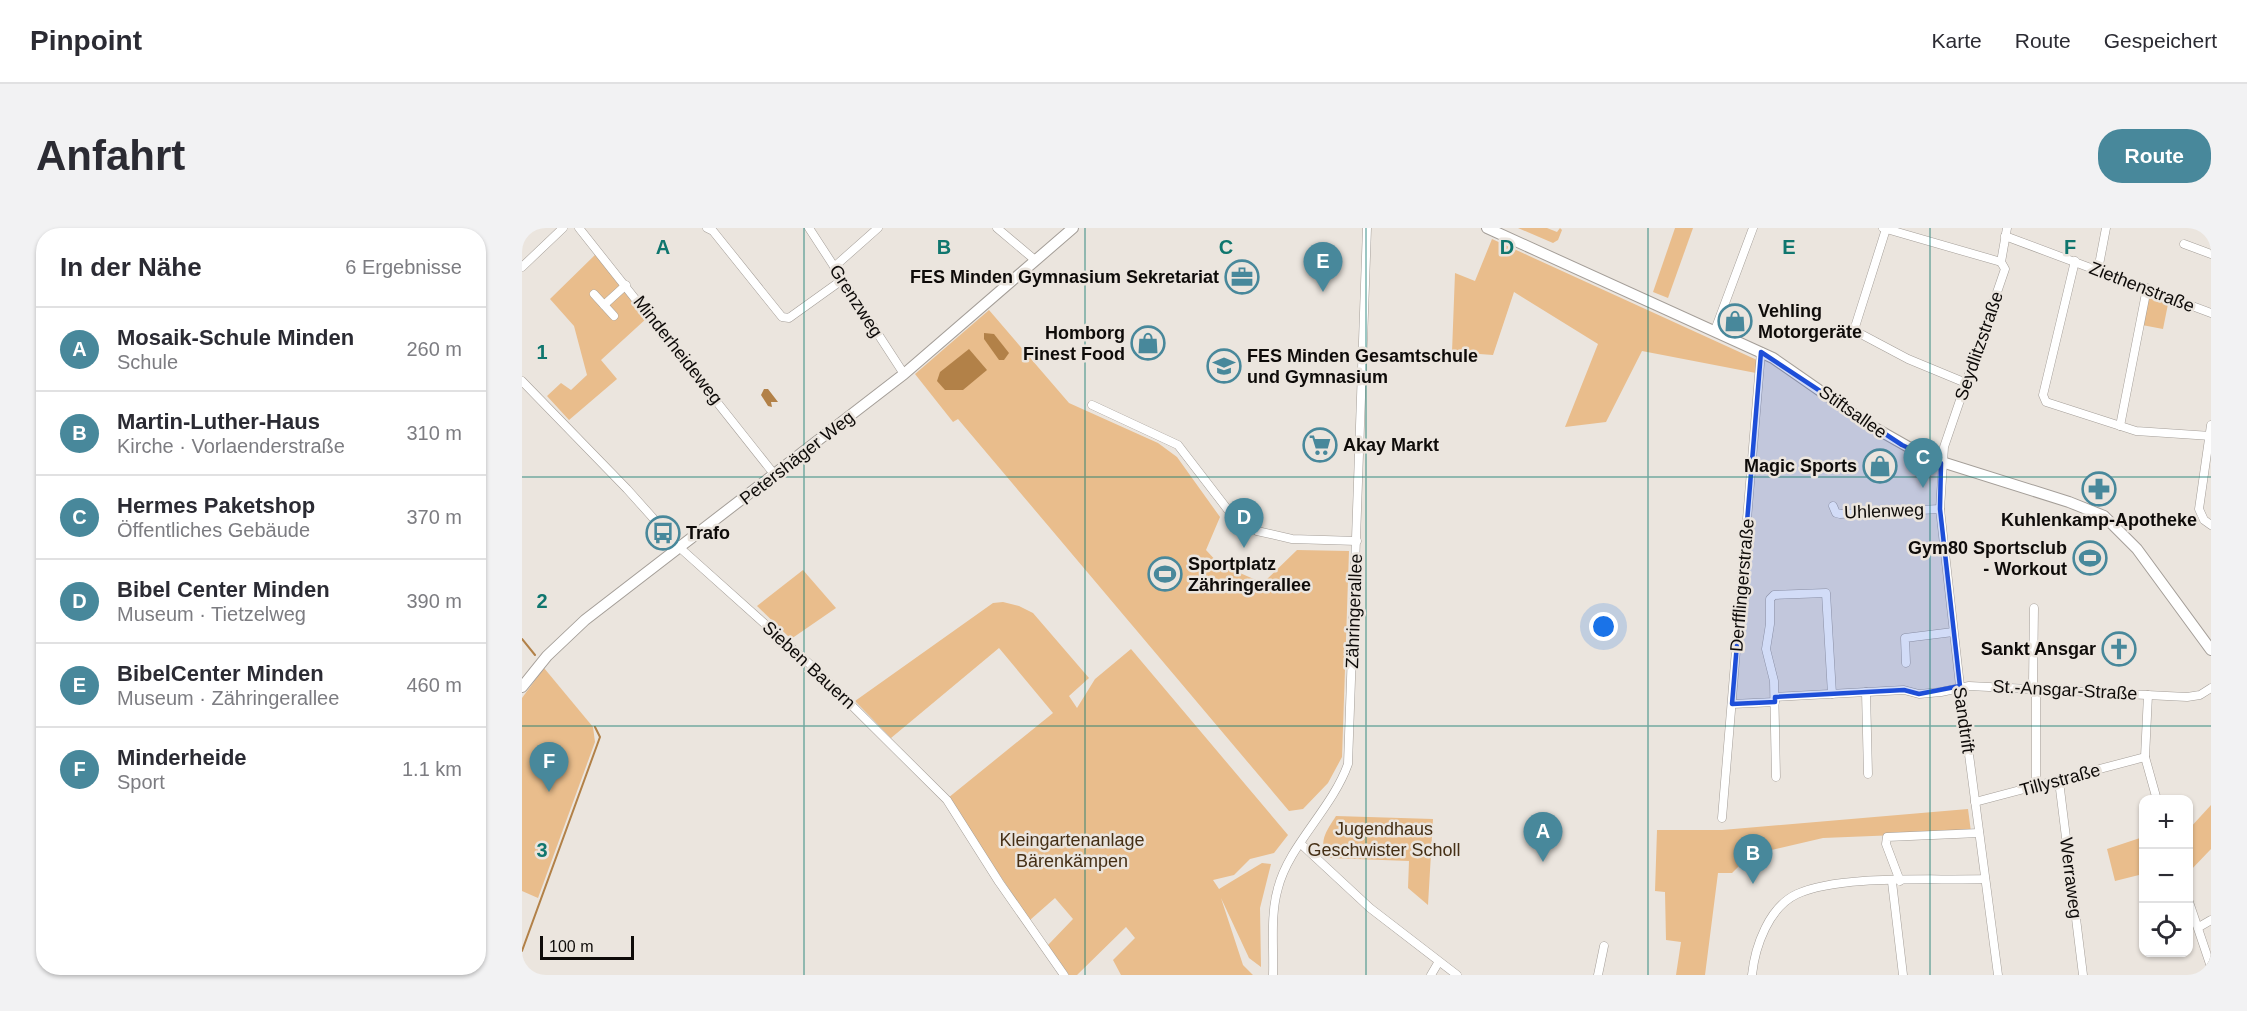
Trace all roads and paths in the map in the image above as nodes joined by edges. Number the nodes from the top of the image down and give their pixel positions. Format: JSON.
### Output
{"nodes":[{"id":1,"x":563,"y":228,"type":"edge"},
{"id":2,"x":579,"y":228,"type":"edge"},
{"id":3,"x":707,"y":228,"type":"edge"},
{"id":4,"x":809,"y":228,"type":"edge"},
{"id":5,"x":878,"y":228,"type":"edge"},
{"id":6,"x":997,"y":228,"type":"edge"},
{"id":7,"x":1073,"y":228,"type":"edge"},
{"id":8,"x":1367,"y":228,"type":"edge"},
{"id":9,"x":1487,"y":228,"type":"edge"},
{"id":10,"x":1753,"y":228,"type":"edge"},
{"id":11,"x":2106,"y":228,"type":"edge"},
{"id":12,"x":1884,"y":229,"type":"edge"},
{"id":13,"x":2006,"y":232,"type":"edge"},
{"id":14,"x":2184,"y":244,"type":"dead end"},
{"id":15,"x":2211,"y":254,"type":"edge"},
{"id":16,"x":1035,"y":260,"type":"junction"},
{"id":17,"x":2075,"y":261,"type":"junction"},
{"id":18,"x":2001,"y":262,"type":"junction"},
{"id":19,"x":522,"y":267,"type":"edge"},
{"id":20,"x":834,"y":267,"type":"junction"},
{"id":21,"x":2098,"y":270,"type":"junction"},
{"id":22,"x":843,"y":280,"type":"junction"},
{"id":23,"x":626,"y":285,"type":"junction"},
{"id":24,"x":2147,"y":288,"type":"junction"},
{"id":25,"x":594,"y":294,"type":"dead end"},
{"id":26,"x":604,"y":305,"type":"junction"},
{"id":27,"x":2211,"y":313,"type":"edge"},
{"id":28,"x":614,"y":316,"type":"dead end"},
{"id":29,"x":1714,"y":330,"type":"junction"},
{"id":30,"x":1761,"y":352,"type":"junction"},
{"id":31,"x":904,"y":374,"type":"junction"},
{"id":32,"x":522,"y":381,"type":"edge"},
{"id":33,"x":1966,"y":383,"type":"junction"},
{"id":34,"x":1092,"y":405,"type":"dead end"},
{"id":35,"x":2211,"y":425,"type":"edge"},
{"id":36,"x":2121,"y":426,"type":"junction"},
{"id":37,"x":2210,"y":436,"type":"edge"},
{"id":38,"x":1941,"y":463,"type":"junction"},
{"id":39,"x":774,"y":474,"type":"junction"},
{"id":40,"x":1833,"y":506,"type":"dead end"},
{"id":41,"x":1940,"y":509,"type":"junction"},
{"id":42,"x":2207,"y":523,"type":"edge"},
{"id":43,"x":1357,"y":541,"type":"junction"},
{"id":44,"x":679,"y":547,"type":"junction"},
{"id":45,"x":2034,"y":608,"type":"dead end"},
{"id":46,"x":1953,"y":632,"type":"junction"},
{"id":47,"x":2211,"y":650,"type":"edge"},
{"id":48,"x":1905,"y":663,"type":"dead end"},
{"id":49,"x":1960,"y":686,"type":"junction"},
{"id":50,"x":522,"y":687,"type":"edge"},
{"id":51,"x":2034,"y":688,"type":"junction"},
{"id":52,"x":2211,"y":688,"type":"edge"},
{"id":53,"x":1866,"y":692,"type":"junction"},
{"id":54,"x":1832,"y":694,"type":"junction"},
{"id":55,"x":2148,"y":695,"type":"junction"},
{"id":56,"x":1775,"y":700,"type":"junction"},
{"id":57,"x":1732,"y":704,"type":"junction"},
{"id":58,"x":2145,"y":757,"type":"junction"},
{"id":59,"x":1868,"y":774,"type":"dead end"},
{"id":60,"x":1776,"y":777,"type":"dead end"},
{"id":61,"x":2059,"y":781,"type":"junction"},
{"id":62,"x":2036,"y":787,"type":"junction"},
{"id":63,"x":2156,"y":795,"type":"edge"},
{"id":64,"x":1975,"y":802,"type":"junction"},
{"id":65,"x":1722,"y":818,"type":"dead end"},
{"id":66,"x":1979,"y":833,"type":"junction"},
{"id":67,"x":1301,"y":844,"type":"junction"},
{"id":68,"x":1985,"y":879,"type":"junction"},
{"id":69,"x":1896,"y":881,"type":"junction"},
{"id":70,"x":2190,"y":903,"type":"edge"},
{"id":71,"x":2211,"y":920,"type":"edge"},
{"id":72,"x":2199,"y":927,"type":"junction"},
{"id":73,"x":1604,"y":946,"type":"dead end"},
{"id":74,"x":1438,"y":963,"type":"junction"},
{"id":75,"x":2211,"y":967,"type":"edge"},
{"id":76,"x":1064,"y":975,"type":"edge"},
{"id":77,"x":1273,"y":975,"type":"edge"},
{"id":78,"x":1431,"y":975,"type":"edge"},
{"id":79,"x":1457,"y":975,"type":"edge"},
{"id":80,"x":1598,"y":975,"type":"edge"},
{"id":81,"x":1752,"y":975,"type":"edge"},
{"id":82,"x":1903,"y":975,"type":"edge"},
{"id":83,"x":1998,"y":975,"type":"edge"},
{"id":84,"x":2083,"y":975,"type":"edge"}],
"edges":[{"from":1,"to":19,"type":"street"},
{"from":2,"to":23,"type":"street","name":"Minderheideweg"},
{"from":3,"to":22,"type":"street"},
{"from":4,"to":20,"type":"street","name":"Grenzweg"},
{"from":5,"to":20,"type":"street"},
{"from":6,"to":16,"type":"street"},
{"from":7,"to":16,"type":"main road","name":"Petershäger Weg"},
{"from":8,"to":43,"type":"street","name":"Zähringerallee"},
{"from":9,"to":29,"type":"main road","name":"Stiftsallee"},
{"from":10,"to":29,"type":"street"},
{"from":11,"to":21,"type":"street"},
{"from":12,"to":18,"type":"street"},
{"from":12,"to":33,"type":"street"},
{"from":13,"to":17,"type":"street","name":"Ziethenstraße"},
{"from":13,"to":18,"type":"street","name":"Seydlitzstraße"},
{"from":14,"to":15,"type":"street"},
{"from":16,"to":31,"type":"main road","name":"Petershäger Weg"},
{"from":17,"to":21,"type":"street","name":"Ziethenstraße"},
{"from":17,"to":36,"type":"street"},
{"from":18,"to":33,"type":"street","name":"Seydlitzstraße"},
{"from":20,"to":22,"type":"street","name":"Grenzweg"},
{"from":21,"to":24,"type":"street","name":"Ziethenstraße"},
{"from":22,"to":31,"type":"street","name":"Grenzweg"},
{"from":23,"to":26,"type":"street"},
{"from":23,"to":39,"type":"street","name":"Minderheideweg"},
{"from":24,"to":27,"type":"street","name":"Ziethenstraße"},
{"from":24,"to":36,"type":"street"},
{"from":25,"to":26,"type":"street"},
{"from":26,"to":28,"type":"street"},
{"from":29,"to":30,"type":"main road","name":"Stiftsallee"},
{"from":30,"to":38,"type":"main road","name":"Stiftsallee"},
{"from":30,"to":57,"type":"street","name":"Derfflingerstraße"},
{"from":31,"to":39,"type":"main road","name":"Petershäger Weg"},
{"from":32,"to":44,"type":"street","name":"Sieben Bauern"},
{"from":33,"to":38,"type":"street","name":"Seydlitzstraße"},
{"from":34,"to":43,"type":"street"},
{"from":35,"to":37,"type":"street"},
{"from":36,"to":37,"type":"street"},
{"from":37,"to":42,"type":"street"},
{"from":38,"to":41,"type":"street","name":"Sandtrift"},
{"from":38,"to":47,"type":"main road","name":"Stiftsallee"},
{"from":39,"to":44,"type":"main road","name":"Petershäger Weg"},
{"from":40,"to":41,"type":"street","name":"Uhlenweg"},
{"from":41,"to":46,"type":"street","name":"Sandtrift"},
{"from":43,"to":67,"type":"street","name":"Zähringerallee"},
{"from":44,"to":50,"type":"main road","name":"Petershäger Weg"},
{"from":44,"to":76,"type":"street","name":"Sieben Bauern"},
{"from":45,"to":51,"type":"street"},
{"from":46,"to":48,"type":"street"},
{"from":46,"to":49,"type":"street","name":"Sandtrift"},
{"from":49,"to":51,"type":"street","name":"St.-Ansgar-Straße"},
{"from":49,"to":53,"type":"street","name":"St.-Ansgar-Straße"},
{"from":49,"to":64,"type":"street","name":"Sandtrift"},
{"from":51,"to":55,"type":"street","name":"St.-Ansgar-Straße"},
{"from":51,"to":62,"type":"street"},
{"from":52,"to":55,"type":"street","name":"St.-Ansgar-Straße"},
{"from":53,"to":54,"type":"street","name":"St.-Ansgar-Straße"},
{"from":53,"to":59,"type":"street"},
{"from":54,"to":56,"type":"street","name":"St.-Ansgar-Straße"},
{"from":54,"to":56,"type":"street"},
{"from":55,"to":58,"type":"street"},
{"from":56,"to":57,"type":"street","name":"St.-Ansgar-Straße"},
{"from":56,"to":60,"type":"street"},
{"from":57,"to":65,"type":"street","name":"Derfflingerstraße"},
{"from":58,"to":61,"type":"street","name":"Tillystraße"},
{"from":58,"to":63,"type":"street"},
{"from":61,"to":62,"type":"street","name":"Tillystraße"},
{"from":61,"to":84,"type":"street","name":"Werraweg"},
{"from":62,"to":64,"type":"street","name":"Tillystraße"},
{"from":64,"to":66,"type":"street","name":"Sandtrift"},
{"from":66,"to":68,"type":"street","name":"Sandtrift"},
{"from":66,"to":69,"type":"street"},
{"from":67,"to":74,"type":"street"},
{"from":67,"to":77,"type":"street","name":"Zähringerallee"},
{"from":68,"to":69,"type":"street"},
{"from":68,"to":83,"type":"street","name":"Sandtrift"},
{"from":69,"to":81,"type":"street"},
{"from":69,"to":82,"type":"street"},
{"from":70,"to":72,"type":"street"},
{"from":71,"to":72,"type":"street"},
{"from":72,"to":75,"type":"street"},
{"from":73,"to":80,"type":"street"},
{"from":74,"to":78,"type":"street"},
{"from":74,"to":79,"type":"street"}]}
